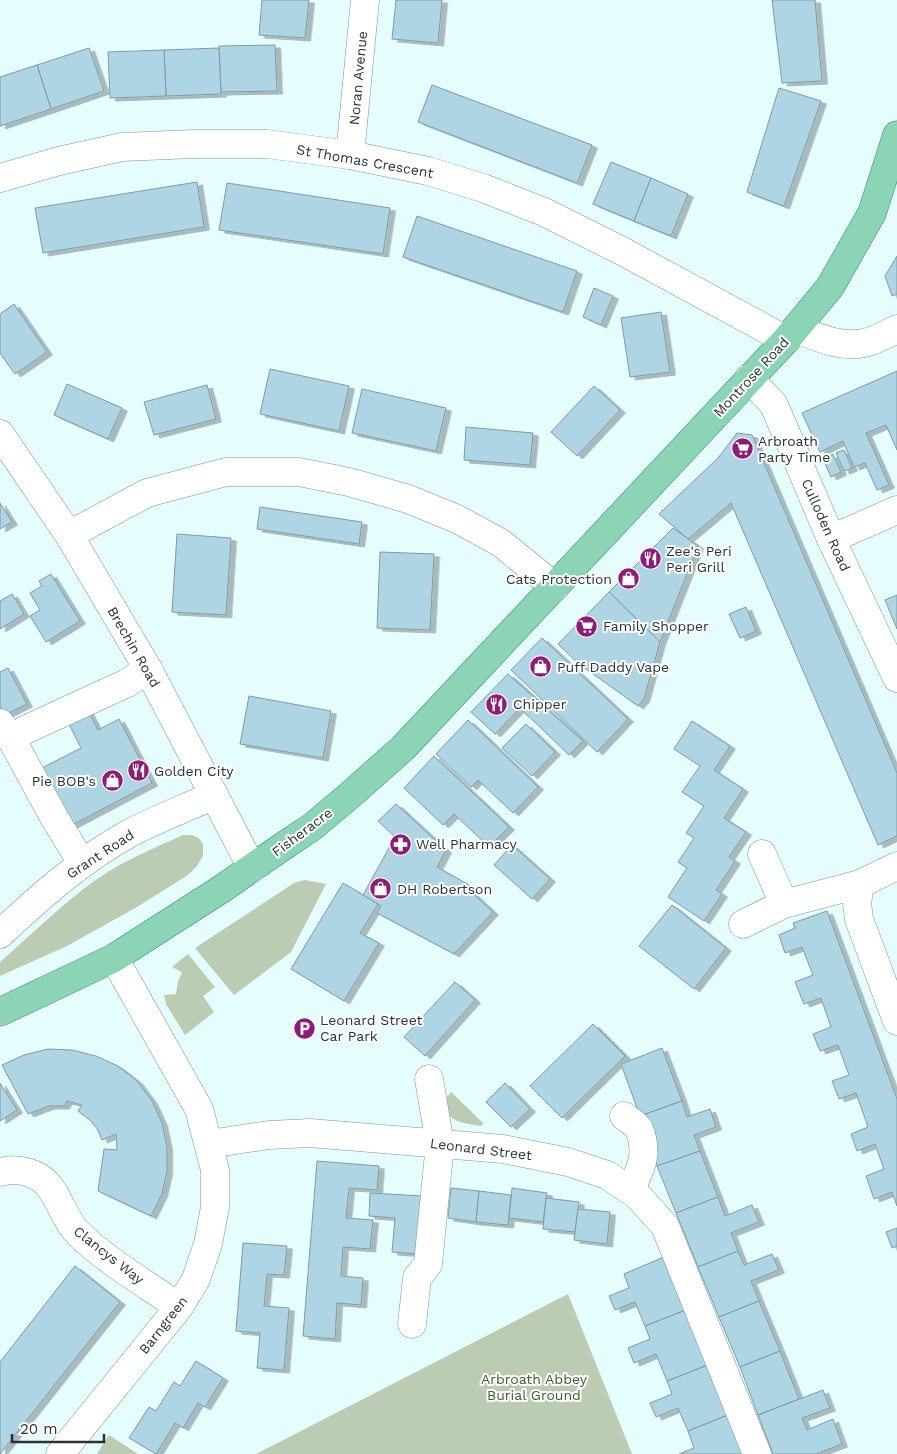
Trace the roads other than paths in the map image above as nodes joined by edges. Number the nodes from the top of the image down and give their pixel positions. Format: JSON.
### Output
{"nodes":[{"id":1,"x":365,"y":0,"type":"edge"},
{"id":2,"x":897,"y":135,"type":"edge"},
{"id":3,"x":350,"y":155,"type":"junction"},
{"id":4,"x":0,"y":178,"type":"edge"},
{"id":5,"x":897,"y":329,"type":"edge"},
{"id":6,"x":791,"y":334,"type":"junction"},
{"id":7,"x":749,"y":378,"type":"junction"},
{"id":8,"x":0,"y":434,"type":"edge"},
{"id":9,"x":897,"y":510,"type":"edge"},
{"id":10,"x":69,"y":535,"type":"junction"},
{"id":11,"x":831,"y":539,"type":"junction"},
{"id":12,"x":555,"y":587,"type":"junction"},
{"id":13,"x":148,"y":669,"type":"junction"},
{"id":14,"x":897,"y":678,"type":"edge"},
{"id":15,"x":6,"y":732,"type":"edge"},
{"id":16,"x":214,"y":794,"type":"junction"},
{"id":17,"x":762,"y":854,"type":"dead end"},
{"id":18,"x":82,"y":863,"type":"junction"},
{"id":19,"x":897,"y":866,"type":"edge"},
{"id":20,"x":252,"y":868,"type":"junction"},
{"id":21,"x":860,"y":884,"type":"junction"},
{"id":22,"x":784,"y":904,"type":"junction"},
{"id":23,"x":743,"y":924,"type":"dead end"},
{"id":24,"x":0,"y":934,"type":"edge"},
{"id":25,"x":114,"y":958,"type":"junction"},
{"id":26,"x":0,"y":1012,"type":"edge"},
{"id":27,"x":897,"y":1021,"type":"edge"},
{"id":28,"x":429,"y":1079,"type":"dead end"},
{"id":29,"x":624,"y":1116,"type":"dead end"},
{"id":30,"x":209,"y":1144,"type":"junction"},
{"id":31,"x":440,"y":1144,"type":"junction"},
{"id":32,"x":0,"y":1172,"type":"edge"},
{"id":33,"x":630,"y":1190,"type":"junction"},
{"id":34,"x":179,"y":1307,"type":"junction"},
{"id":35,"x":412,"y":1324,"type":"dead end"},
{"id":36,"x":60,"y":1454,"type":"edge"},
{"id":37,"x":758,"y":1454,"type":"edge"}],
"edges":[{"from":1,"to":3,"type":"street","name":"Noran Avenue"},
{"from":2,"to":6,"type":"main road","name":"Montrose Road"},
{"from":3,"to":4,"type":"street","name":"St Thomas Crescent"},
{"from":3,"to":6,"type":"street","name":"St Thomas Crescent"},
{"from":5,"to":6,"type":"street","name":"St Thomas Crescent"},
{"from":6,"to":7,"type":"main road","name":"Montrose Road"},
{"from":7,"to":11,"type":"street","name":"Culloden Road"},
{"from":7,"to":12,"type":"main road","name":"Montrose Road"},
{"from":8,"to":10,"type":"street","name":"Brechin Road"},
{"from":9,"to":11,"type":"street"},
{"from":10,"to":12,"type":"street"},
{"from":10,"to":13,"type":"street","name":"Brechin Road"},
{"from":11,"to":14,"type":"street","name":"Culloden Road"},
{"from":12,"to":20,"type":"main road","name":"Fisheracre"},
{"from":13,"to":15,"type":"street"},
{"from":13,"to":16,"type":"street","name":"Brechin Road"},
{"from":15,"to":18,"type":"street"},
{"from":16,"to":18,"type":"street","name":"Grant Road"},
{"from":16,"to":20,"type":"street","name":"Brechin Road"},
{"from":17,"to":22,"type":"street"},
{"from":18,"to":24,"type":"street","name":"Grant Road"},
{"from":19,"to":21,"type":"street"},
{"from":20,"to":25,"type":"main road","name":"Fisheracre"},
{"from":21,"to":22,"type":"street"},
{"from":21,"to":27,"type":"street"},
{"from":22,"to":23,"type":"street"},
{"from":25,"to":26,"type":"main road","name":"Fisheracre"},
{"from":25,"to":30,"type":"street","name":"Barngreen"},
{"from":28,"to":31,"type":"street"},
{"from":29,"to":33,"type":"street"},
{"from":30,"to":31,"type":"street","name":"Leonard Street"},
{"from":30,"to":34,"type":"street","name":"Barngreen"},
{"from":31,"to":33,"type":"street","name":"Leonard Street"},
{"from":31,"to":35,"type":"street"},
{"from":32,"to":34,"type":"street","name":"Clancys Way"},
{"from":33,"to":37,"type":"street","name":"Leonard Street"},
{"from":34,"to":36,"type":"street","name":"Barngreen"}]}
